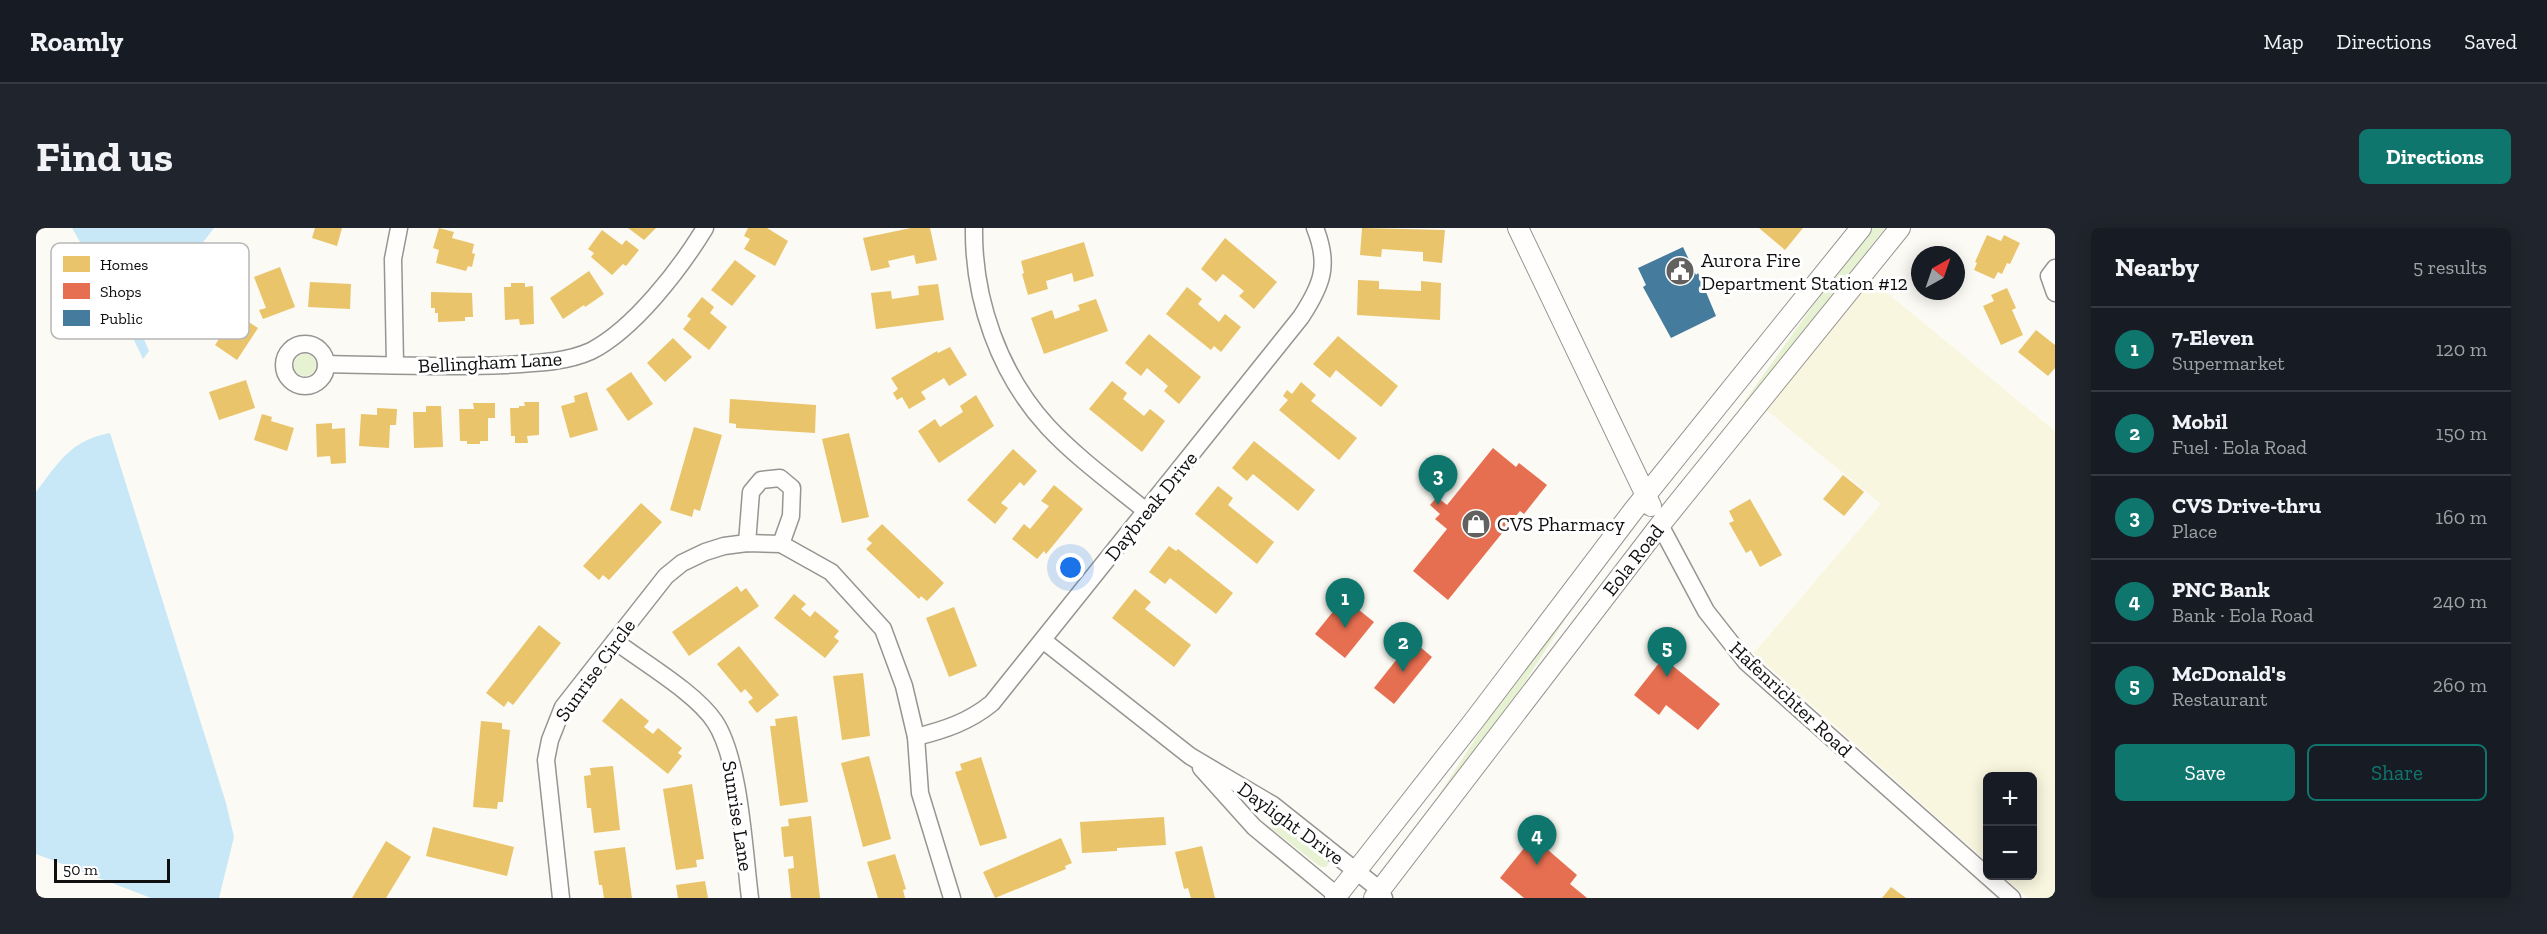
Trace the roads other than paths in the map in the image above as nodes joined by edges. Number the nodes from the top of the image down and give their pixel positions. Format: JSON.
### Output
{"nodes":[{"id":1,"x":399,"y":228,"type":"edge"},
{"id":2,"x":705,"y":228,"type":"edge"},
{"id":3,"x":974,"y":228,"type":"edge"},
{"id":4,"x":1315,"y":228,"type":"edge"},
{"id":5,"x":1518,"y":228,"type":"edge"},
{"id":6,"x":1861,"y":228,"type":"edge"},
{"id":7,"x":1900,"y":228,"type":"edge"},
{"id":8,"x":2055,"y":268,"type":"edge"},
{"id":9,"x":2055,"y":293,"type":"edge"},
{"id":10,"x":326,"y":364,"type":"dead end"},
{"id":11,"x":395,"y":365,"type":"junction"},
{"id":12,"x":1646,"y":495,"type":"junction"},
{"id":13,"x":1146,"y":511,"type":"junction"},
{"id":14,"x":1660,"y":525,"type":"junction"},
{"id":15,"x":747,"y":543,"type":"junction"},
{"id":16,"x":781,"y":544,"type":"junction"},
{"id":17,"x":615,"y":641,"type":"junction"},
{"id":18,"x":1044,"y":641,"type":"junction"},
{"id":19,"x":916,"y":737,"type":"junction"},
{"id":20,"x":1190,"y":756,"type":"junction"},
{"id":21,"x":1357,"y":871,"type":"junction"},
{"id":22,"x":1380,"y":895,"type":"edge"},
{"id":23,"x":1338,"y":897,"type":"edge"},
{"id":24,"x":561,"y":898,"type":"edge"},
{"id":25,"x":750,"y":898,"type":"edge"},
{"id":26,"x":952,"y":898,"type":"edge"},
{"id":27,"x":2012,"y":898,"type":"edge"}],
"edges":[{"from":1,"to":11,"type":"street"},
{"from":2,"to":11,"type":"street","name":"Bellingham Lane"},
{"from":3,"to":13,"type":"street"},
{"from":4,"to":13,"type":"street","name":"Daybreak Drive"},
{"from":5,"to":12,"type":"street","name":"Hafenrichter Road"},
{"from":6,"to":12,"type":"street","name":"Eola Road"},
{"from":7,"to":14,"type":"street","name":"Eola Road"},
{"from":8,"to":9,"type":"street"},
{"from":10,"to":11,"type":"street","name":"Bellingham Lane"},
{"from":12,"to":14,"type":"street","name":"Hafenrichter Road"},
{"from":12,"to":21,"type":"street","name":"Eola Road"},
{"from":13,"to":18,"type":"street","name":"Daybreak Drive"},
{"from":14,"to":22,"type":"street","name":"Eola Road"},
{"from":14,"to":27,"type":"street","name":"Hafenrichter Road"},
{"from":15,"to":16,"type":"street","name":"Sunrise Circle"},
{"from":15,"to":16,"type":"street"},
{"from":15,"to":17,"type":"street","name":"Sunrise Circle"},
{"from":16,"to":19,"type":"street","name":"Sunrise Circle"},
{"from":17,"to":24,"type":"street","name":"Sunrise Circle"},
{"from":17,"to":25,"type":"street","name":"Sunrise Lane"},
{"from":18,"to":19,"type":"street","name":"Daybreak Drive"},
{"from":18,"to":20,"type":"street","name":"Daylight Drive"},
{"from":19,"to":26,"type":"street","name":"Sunrise Circle"},
{"from":20,"to":21,"type":"street","name":"Daylight Drive"},
{"from":20,"to":23,"type":"street","name":"Daylight Drive"},
{"from":21,"to":22,"type":"street","name":"Daylight Drive"},
{"from":21,"to":23,"type":"street","name":"Eola Road"}]}
